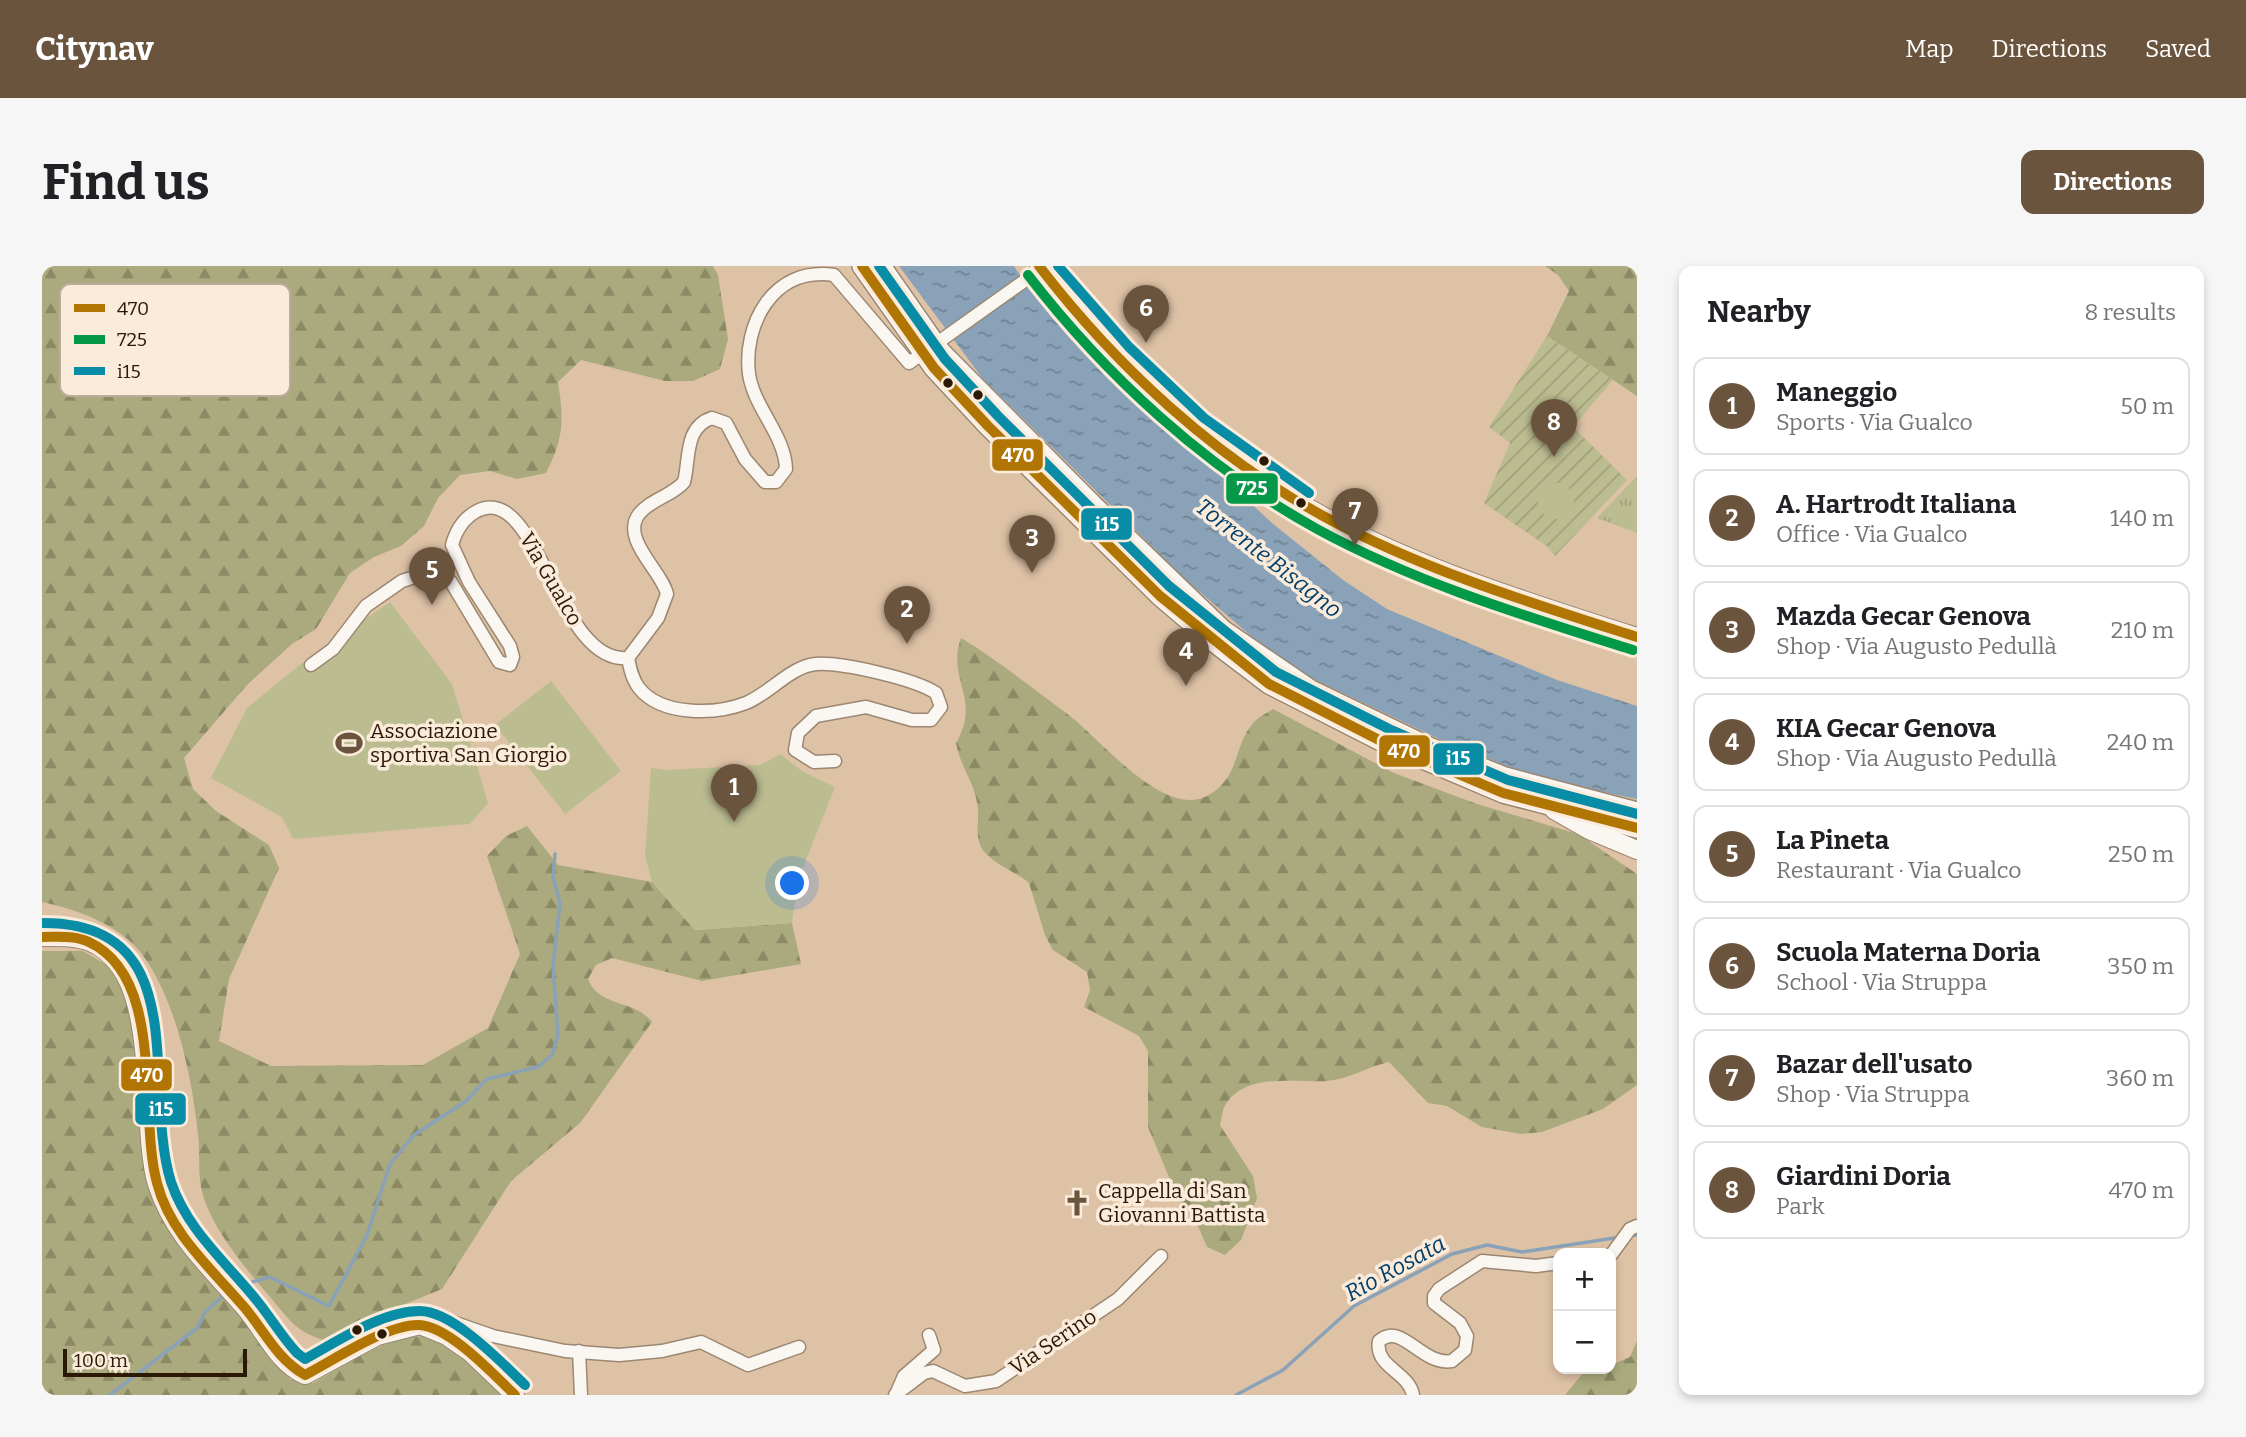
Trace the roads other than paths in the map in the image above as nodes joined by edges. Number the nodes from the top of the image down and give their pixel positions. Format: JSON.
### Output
{"nodes":[{"id":1,"x":862,"y":266,"type":"edge"},
{"id":2,"x":881,"y":266,"type":"edge"},
{"id":3,"x":838,"y":270,"type":"edge"},
{"id":4,"x":1036,"y":271,"type":"edge"},
{"id":5,"x":928,"y":349,"type":"junction"},
{"id":6,"x":1637,"y":637,"type":"edge"},
{"id":7,"x":628,"y":658,"type":"junction"},
{"id":8,"x":311,"y":666,"type":"dead end"},
{"id":9,"x":835,"y":761,"type":"dead end"},
{"id":10,"x":1551,"y":808,"type":"junction"},
{"id":11,"x":1637,"y":812,"type":"edge"},
{"id":12,"x":1637,"y":828,"type":"edge"},
{"id":13,"x":1636,"y":852,"type":"edge"},
{"id":14,"x":42,"y":937,"type":"edge"},
{"id":15,"x":1637,"y":1226,"type":"edge"},
{"id":16,"x":1616,"y":1248,"type":"edge"},
{"id":17,"x":1161,"y":1256,"type":"dead end"},
{"id":18,"x":1553,"y":1264,"type":"edge"},
{"id":19,"x":420,"y":1325,"type":"junction"},
{"id":20,"x":929,"y":1335,"type":"dead end"},
{"id":21,"x":799,"y":1347,"type":"dead end"},
{"id":22,"x":579,"y":1352,"type":"junction"},
{"id":23,"x":515,"y":1395,"type":"edge"},
{"id":24,"x":581,"y":1395,"type":"edge"},
{"id":25,"x":1413,"y":1395,"type":"edge"}],
"edges":[{"from":1,"to":5,"type":"main road"},
{"from":2,"to":5,"type":"main road"},
{"from":3,"to":5,"type":"street"},
{"from":3,"to":7,"type":"street"},
{"from":4,"to":5,"type":"street"},
{"from":4,"to":6,"type":"street"},
{"from":5,"to":10,"type":"main road"},
{"from":5,"to":11,"type":"main road"},
{"from":7,"to":8,"type":"street","name":"Via Gualco"},
{"from":7,"to":9,"type":"street"},
{"from":10,"to":12,"type":"main road"},
{"from":10,"to":13,"type":"street"},
{"from":14,"to":19,"type":"street"},
{"from":15,"to":16,"type":"street"},
{"from":17,"to":20,"type":"street","name":"Via Serino"},
{"from":18,"to":25,"type":"street"},
{"from":19,"to":22,"type":"street"},
{"from":19,"to":23,"type":"street"},
{"from":21,"to":22,"type":"street"},
{"from":22,"to":24,"type":"street"}]}
